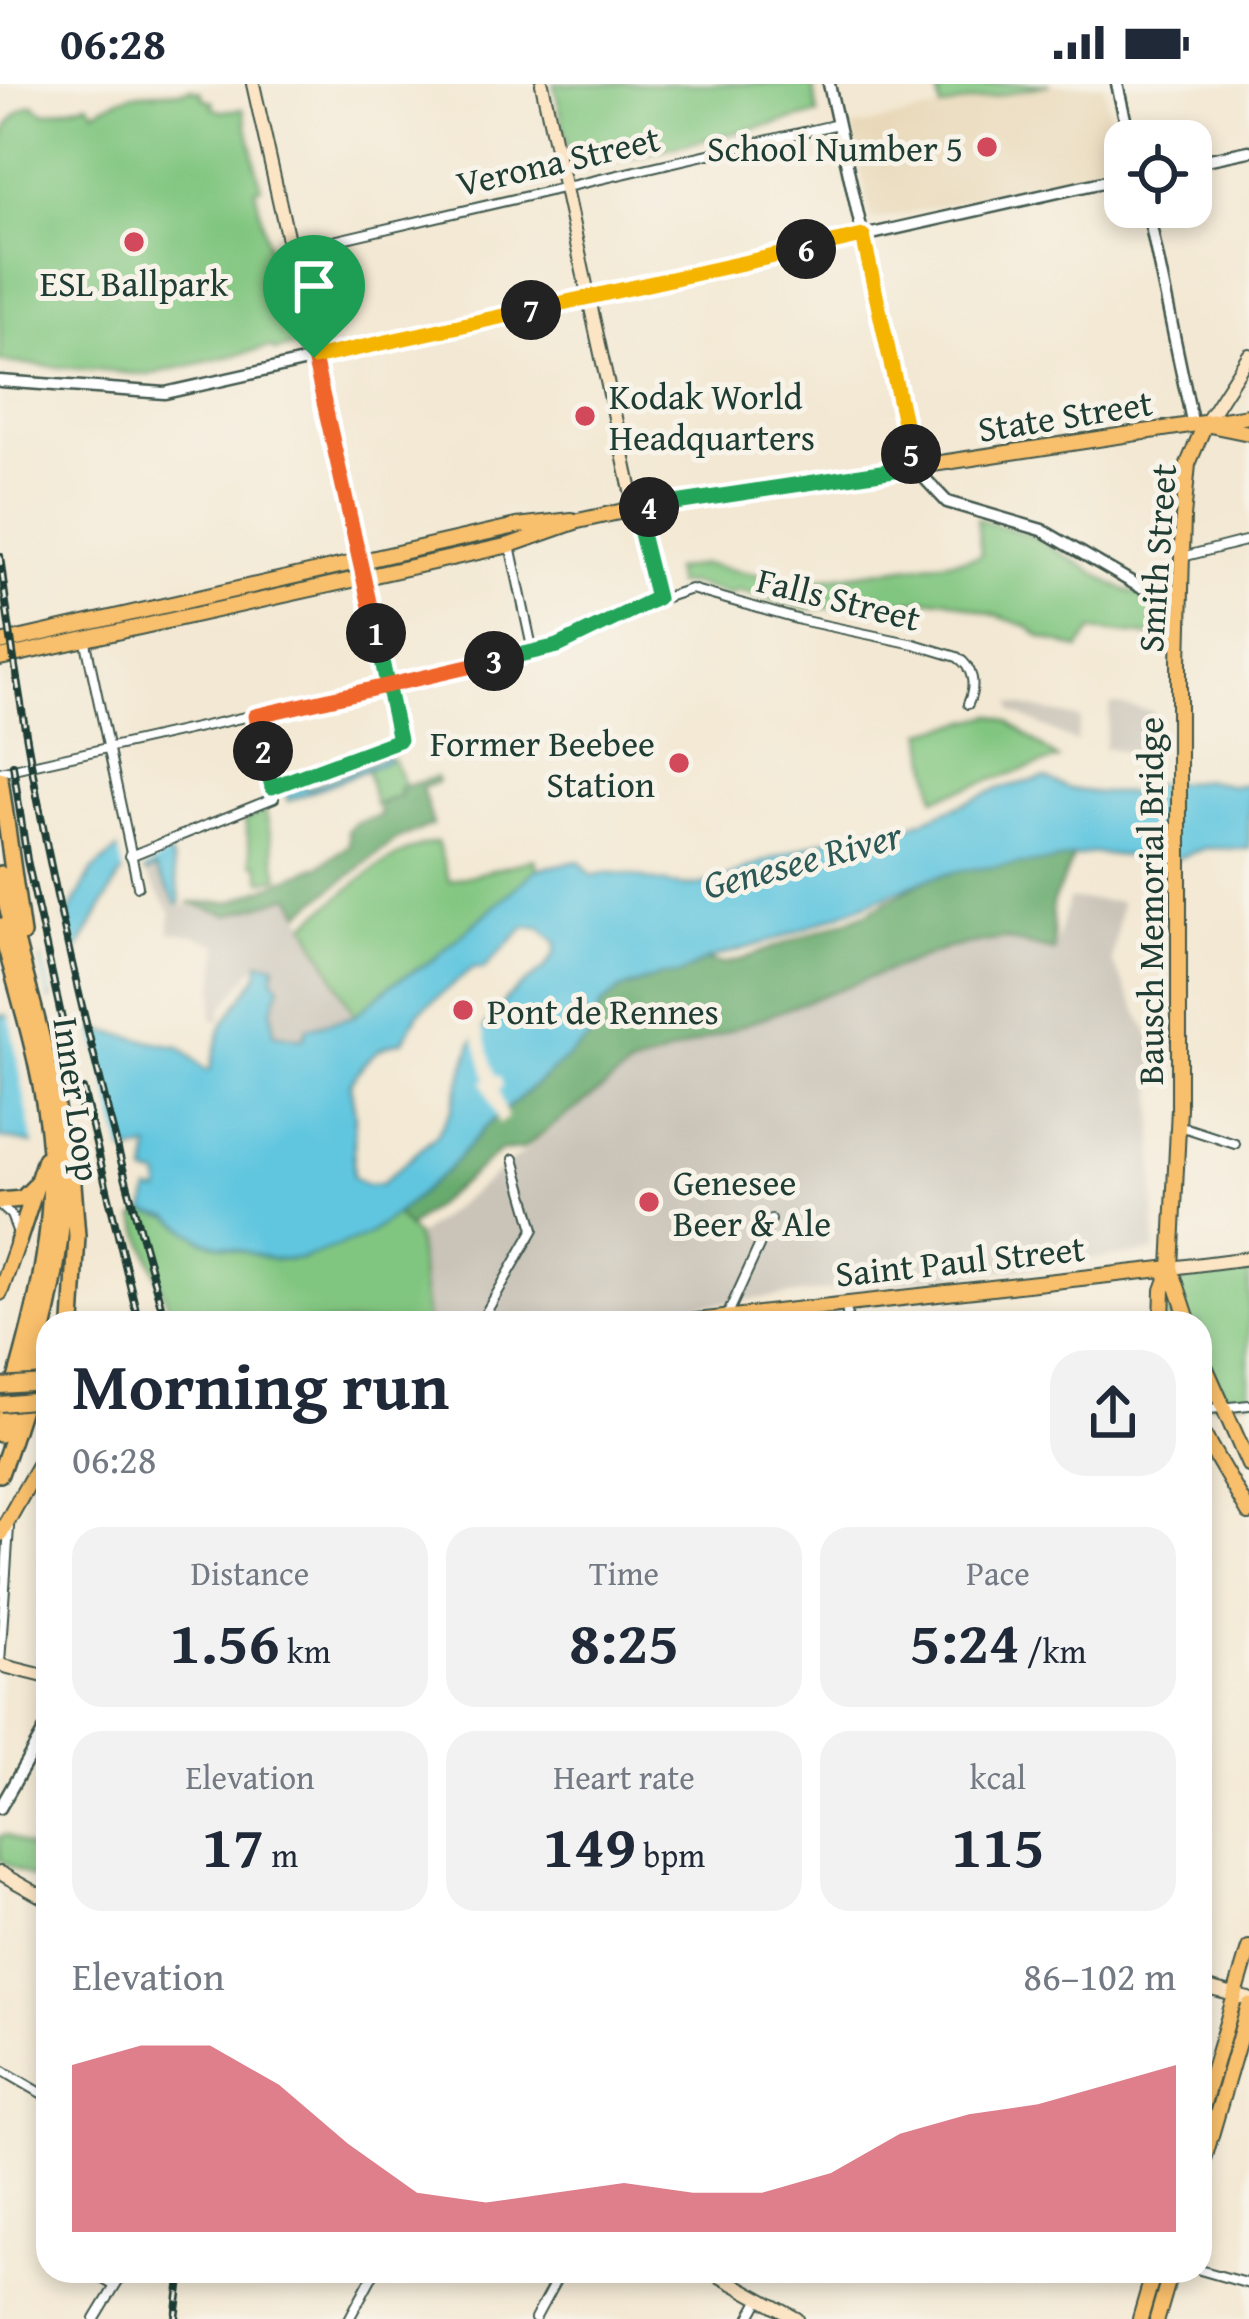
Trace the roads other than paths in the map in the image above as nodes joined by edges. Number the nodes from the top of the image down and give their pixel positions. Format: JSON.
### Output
{"nodes":[{"id":1,"x":253,"y":84,"type":"edge"},
{"id":2,"x":542,"y":84,"type":"edge"},
{"id":3,"x":829,"y":84,"type":"edge"},
{"id":4,"x":1117,"y":84,"type":"edge"},
{"id":5,"x":1125,"y":120,"type":"edge"},
{"id":6,"x":838,"y":124,"type":"junction"},
{"id":7,"x":1249,"y":151,"type":"edge"},
{"id":8,"x":1212,"y":159,"type":"edge"},
{"id":9,"x":1104,"y":182,"type":"edge"},
{"id":10,"x":564,"y":187,"type":"junction"},
{"id":11,"x":1152,"y":228,"type":"edge"},
{"id":12,"x":863,"y":236,"type":"junction"},
{"id":13,"x":290,"y":251,"type":"junction"},
{"id":14,"x":589,"y":297,"type":"junction"},
{"id":15,"x":1249,"y":355,"type":"edge"},
{"id":16,"x":314,"y":358,"type":"junction"},
{"id":17,"x":0,"y":381,"type":"edge"},
{"id":18,"x":1249,"y":416,"type":"edge"},
{"id":19,"x":1199,"y":425,"type":"junction"},
{"id":20,"x":1249,"y":433,"type":"edge"},
{"id":21,"x":914,"y":467,"type":"junction"},
{"id":22,"x":635,"y":509,"type":"junction"},
{"id":23,"x":578,"y":520,"type":"junction"},
{"id":24,"x":1249,"y":540,"type":"edge"},
{"id":25,"x":510,"y":544,"type":"junction"},
{"id":26,"x":1182,"y":556,"type":"junction"},
{"id":27,"x":359,"y":560,"type":"junction"},
{"id":28,"x":364,"y":577,"type":"junction"},
{"id":29,"x":1180,"y":593,"type":"junction"},
{"id":30,"x":657,"y":598,"type":"junction"},
{"id":31,"x":84,"y":632,"type":"junction"},
{"id":32,"x":0,"y":643,"type":"edge"},
{"id":33,"x":533,"y":652,"type":"junction"},
{"id":34,"x":0,"y":658,"type":"edge"},
{"id":35,"x":388,"y":686,"type":"junction"},
{"id":36,"x":1179,"y":698,"type":"joint"},
{"id":37,"x":968,"y":704,"type":"dead end"},
{"id":38,"x":255,"y":716,"type":"junction"},
{"id":39,"x":110,"y":748,"type":"junction"},
{"id":40,"x":0,"y":775,"type":"edge"},
{"id":41,"x":272,"y":787,"type":"junction"},
{"id":42,"x":130,"y":856,"type":"junction"},
{"id":43,"x":0,"y":874,"type":"edge"},
{"id":44,"x":138,"y":886,"type":"dead end"},
{"id":45,"x":0,"y":926,"type":"edge"},
{"id":46,"x":0,"y":951,"type":"edge"},
{"id":47,"x":23,"y":985,"type":"junction"},
{"id":48,"x":1178,"y":1126,"type":"junction"},
{"id":49,"x":1235,"y":1144,"type":"dead end"},
{"id":50,"x":57,"y":1152,"type":"junction"},
{"id":51,"x":514,"y":1159,"type":"dead end"},
{"id":52,"x":42,"y":1172,"type":"junction"},
{"id":53,"x":0,"y":1203,"type":"edge"},
{"id":54,"x":771,"y":1220,"type":"dead end"},
{"id":55,"x":18,"y":1242,"type":"junction"},
{"id":56,"x":1249,"y":1258,"type":"edge"},
{"id":57,"x":1171,"y":1268,"type":"junction"},
{"id":58,"x":0,"y":1293,"type":"edge"},
{"id":59,"x":846,"y":1303,"type":"junction"},
{"id":60,"x":44,"y":1311,"type":"edge"},
{"id":61,"x":73,"y":1311,"type":"edge"},
{"id":62,"x":487,"y":1311,"type":"edge"},
{"id":63,"x":729,"y":1311,"type":"edge"},
{"id":64,"x":773,"y":1311,"type":"edge"},
{"id":65,"x":847,"y":1311,"type":"edge"},
{"id":66,"x":1162,"y":1311,"type":"edge"},
{"id":67,"x":1185,"y":1311,"type":"edge"},
{"id":68,"x":36,"y":1345,"type":"edge"},
{"id":69,"x":1212,"y":1382,"type":"edge"},
{"id":70,"x":36,"y":1384,"type":"edge"},
{"id":71,"x":0,"y":1386,"type":"edge"},
{"id":72,"x":36,"y":1401,"type":"edge"},
{"id":73,"x":0,"y":1404,"type":"edge"},
{"id":74,"x":1249,"y":1405,"type":"edge"},
{"id":75,"x":1223,"y":1408,"type":"junction"},
{"id":76,"x":1212,"y":1409,"type":"edge"},
{"id":77,"x":0,"y":1434,"type":"edge"},
{"id":78,"x":1212,"y":1450,"type":"edge"},
{"id":79,"x":1249,"y":1465,"type":"edge"},
{"id":80,"x":36,"y":1472,"type":"edge"},
{"id":81,"x":0,"y":1474,"type":"edge"},
{"id":82,"x":34,"y":1476,"type":"joint"},
{"id":83,"x":1249,"y":1513,"type":"edge"},
{"id":84,"x":10,"y":1518,"type":"junction"},
{"id":85,"x":0,"y":1534,"type":"edge"},
{"id":86,"x":0,"y":1664,"type":"edge"},
{"id":87,"x":36,"y":1674,"type":"edge"},
{"id":88,"x":36,"y":1745,"type":"edge"},
{"id":89,"x":0,"y":1808,"type":"edge"},
{"id":90,"x":0,"y":1873,"type":"edge"},
{"id":91,"x":36,"y":1893,"type":"edge"},
{"id":92,"x":1249,"y":1948,"type":"edge"},
{"id":93,"x":1212,"y":1990,"type":"edge"},
{"id":94,"x":1244,"y":2000,"type":"edge"},
{"id":95,"x":0,"y":2069,"type":"edge"},
{"id":96,"x":1212,"y":2083,"type":"edge"},
{"id":97,"x":36,"y":2090,"type":"edge"},
{"id":98,"x":1212,"y":2126,"type":"edge"},
{"id":99,"x":1212,"y":2273,"type":"edge"},
{"id":100,"x":110,"y":2283,"type":"edge"},
{"id":101,"x":117,"y":2283,"type":"edge"},
{"id":102,"x":369,"y":2283,"type":"edge"},
{"id":103,"x":554,"y":2283,"type":"edge"},
{"id":104,"x":731,"y":2283,"type":"edge"},
{"id":105,"x":1150,"y":2283,"type":"edge"},
{"id":106,"x":1168,"y":2283,"type":"edge"},
{"id":107,"x":1249,"y":2284,"type":"edge"},
{"id":108,"x":115,"y":2286,"type":"junction"},
{"id":109,"x":760,"y":2299,"type":"junction"},
{"id":110,"x":95,"y":2319,"type":"edge"},
{"id":111,"x":349,"y":2319,"type":"edge"},
{"id":112,"x":535,"y":2319,"type":"edge"},
{"id":113,"x":749,"y":2319,"type":"edge"},
{"id":114,"x":796,"y":2319,"type":"edge"},
{"id":115,"x":1140,"y":2319,"type":"edge"},
{"id":116,"x":1157,"y":2319,"type":"edge"}],
"edges":[{"from":1,"to":13,"type":"main road"},
{"from":2,"to":10,"type":"main road"},
{"from":3,"to":6,"type":"street"},
{"from":4,"to":5,"type":"street"},
{"from":6,"to":10,"type":"street","name":"Verona Street"},
{"from":6,"to":12,"type":"street"},
{"from":7,"to":8,"type":"street"},
{"from":9,"to":12,"type":"street"},
{"from":10,"to":13,"type":"street","name":"Verona Street"},
{"from":10,"to":14,"type":"main road"},
{"from":11,"to":19,"type":"street","name":"Smith Street"},
{"from":12,"to":14,"type":"street"},
{"from":12,"to":21,"type":"street"},
{"from":13,"to":16,"type":"main road"},
{"from":14,"to":16,"type":"street"},
{"from":14,"to":22,"type":"main road"},
{"from":15,"to":19,"type":"main road"},
{"from":16,"to":17,"type":"street"},
{"from":16,"to":27,"type":"main road"},
{"from":18,"to":19,"type":"main road","name":"State Street"},
{"from":19,"to":20,"type":"main road"},
{"from":19,"to":21,"type":"main road","name":"State Street"},
{"from":19,"to":26,"type":"main road","name":"Smith Street"},
{"from":21,"to":22,"type":"main road","name":"State Street"},
{"from":21,"to":29,"type":"street"},
{"from":22,"to":23,"type":"main road","name":"State Street"},
{"from":22,"to":30,"type":"street"},
{"from":23,"to":25,"type":"main road","name":"State Street"},
{"from":23,"to":27,"type":"main road","name":"State Street"},
{"from":24,"to":26,"type":"street"},
{"from":25,"to":28,"type":"main road","name":"State Street"},
{"from":25,"to":33,"type":"street"},
{"from":26,"to":29,"type":"main road","name":"Smith Street"},
{"from":27,"to":28,"type":"main road"},
{"from":27,"to":31,"type":"main road","name":"State Street"},
{"from":28,"to":31,"type":"main road","name":"State Street"},
{"from":28,"to":35,"type":"street"},
{"from":29,"to":36,"type":"main road","name":"Smith Street"},
{"from":30,"to":33,"type":"street"},
{"from":30,"to":37,"type":"street","name":"Falls Street"},
{"from":31,"to":32,"type":"main road","name":"State Street"},
{"from":31,"to":34,"type":"main road","name":"State Street"},
{"from":31,"to":39,"type":"street"},
{"from":33,"to":35,"type":"street"},
{"from":35,"to":38,"type":"street"},
{"from":35,"to":41,"type":"street"},
{"from":36,"to":48,"type":"main road","name":"Bausch Memorial Bridge"},
{"from":38,"to":39,"type":"street"},
{"from":38,"to":41,"type":"street"},
{"from":39,"to":40,"type":"street"},
{"from":39,"to":42,"type":"street"},
{"from":40,"to":47,"type":"highway"},
{"from":41,"to":42,"type":"street"},
{"from":42,"to":44,"type":"street"},
{"from":43,"to":47,"type":"highway","name":"Inner Loop"},
{"from":45,"to":47,"type":"highway","name":"Inner Loop"},
{"from":46,"to":47,"type":"highway"},
{"from":47,"to":50,"type":"highway","name":"Inner Loop"},
{"from":47,"to":50,"type":"highway","name":"Inner Loop"},
{"from":48,"to":49,"type":"street"},
{"from":48,"to":57,"type":"main road","name":"Bausch Memorial Bridge"},
{"from":50,"to":52,"type":"highway"},
{"from":50,"to":60,"type":"highway","name":"Inner Loop"},
{"from":50,"to":61,"type":"highway"},
{"from":50,"to":77,"type":"highway","name":"Inner Loop"},
{"from":51,"to":62,"type":"street"},
{"from":52,"to":53,"type":"highway"},
{"from":52,"to":55,"type":"highway"},
{"from":53,"to":55,"type":"street"},
{"from":54,"to":63,"type":"street"},
{"from":55,"to":58,"type":"main road"},
{"from":56,"to":57,"type":"main road","name":"Saint Paul Street"},
{"from":57,"to":59,"type":"main road","name":"Saint Paul Street"},
{"from":57,"to":66,"type":"main road"},
{"from":57,"to":67,"type":"main road"},
{"from":59,"to":64,"type":"main road","name":"Saint Paul Street"},
{"from":59,"to":65,"type":"street"},
{"from":68,"to":81,"type":"highway","name":"Inner Loop"},
{"from":69,"to":75,"type":"main road"},
{"from":70,"to":71,"type":"main road","bridge":true},
{"from":72,"to":73,"type":"main road","bridge":true},
{"from":74,"to":75,"type":"street"},
{"from":75,"to":76,"type":"street"},
{"from":75,"to":79,"type":"main road"},
{"from":78,"to":83,"type":"main road"},
{"from":80,"to":82,"type":"main road"},
{"from":82,"to":84,"type":"main road"},
{"from":84,"to":85,"type":"main road"},
{"from":84,"to":86,"type":"street"},
{"from":86,"to":87,"type":"main road"},
{"from":88,"to":89,"type":"street"},
{"from":90,"to":91,"type":"main road"},
{"from":92,"to":94,"type":"main road"},
{"from":93,"to":94,"type":"main road"},
{"from":94,"to":96,"type":"main road"},
{"from":94,"to":98,"type":"main road"},
{"from":95,"to":97,"type":"street"},
{"from":99,"to":107,"type":"street"},
{"from":100,"to":108,"type":"street"},
{"from":101,"to":108,"type":"street"},
{"from":102,"to":111,"type":"street"},
{"from":103,"to":112,"type":"street"},
{"from":104,"to":109,"type":"main road"},
{"from":105,"to":115,"type":"main road"},
{"from":106,"to":116,"type":"main road"},
{"from":108,"to":110,"type":"street"},
{"from":109,"to":113,"type":"street"},
{"from":109,"to":114,"type":"main road"}]}
